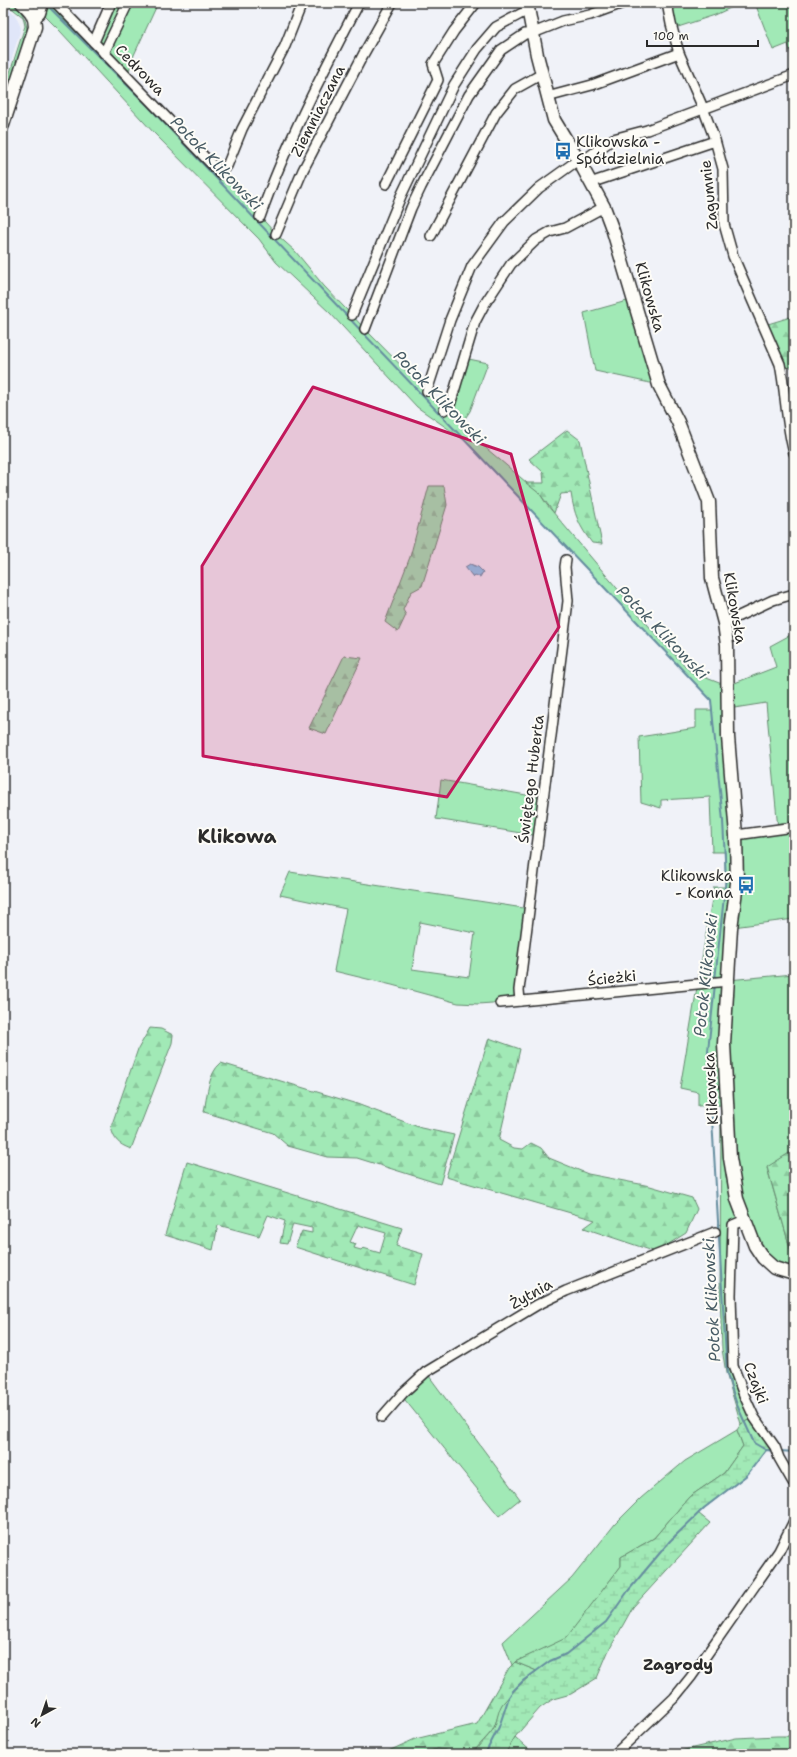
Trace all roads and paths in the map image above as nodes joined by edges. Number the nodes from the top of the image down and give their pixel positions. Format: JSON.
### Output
{"nodes":[{"id":1,"x":22,"y":3,"type":"edge"},
{"id":2,"x":42,"y":3,"type":"edge"},
{"id":3,"x":56,"y":3,"type":"edge"},
{"id":4,"x":111,"y":3,"type":"edge"},
{"id":5,"x":128,"y":3,"type":"edge"},
{"id":6,"x":302,"y":3,"type":"edge"},
{"id":7,"x":359,"y":3,"type":"edge"},
{"id":8,"x":392,"y":3,"type":"edge"},
{"id":9,"x":476,"y":3,"type":"edge"},
{"id":10,"x":623,"y":3,"type":"edge"},
{"id":11,"x":667,"y":3,"type":"edge"},
{"id":12,"x":527,"y":6,"type":"edge"},
{"id":13,"x":34,"y":18,"type":"junction"},
{"id":14,"x":533,"y":33,"type":"junction"},
{"id":15,"x":94,"y":42,"type":"junction"},
{"id":16,"x":679,"y":52,"type":"junction"},
{"id":17,"x":104,"y":53,"type":"junction"},
{"id":18,"x":542,"y":74,"type":"junction"},
{"id":19,"x":794,"y":75,"type":"edge"},
{"id":20,"x":547,"y":97,"type":"junction"},
{"id":21,"x":703,"y":108,"type":"junction"},
{"id":22,"x":3,"y":125,"type":"edge"},
{"id":23,"x":715,"y":141,"type":"junction"},
{"id":24,"x":579,"y":162,"type":"junction"},
{"id":25,"x":590,"y":183,"type":"junction"},
{"id":26,"x":386,"y":184,"type":"dead end"},
{"id":27,"x":604,"y":207,"type":"junction"},
{"id":28,"x":260,"y":217,"type":"dead end"},
{"id":29,"x":276,"y":234,"type":"dead end"},
{"id":30,"x":431,"y":236,"type":"dead end"},
{"id":31,"x":352,"y":315,"type":"dead end"},
{"id":32,"x":365,"y":329,"type":"dead end"},
{"id":33,"x":427,"y":391,"type":"dead end"},
{"id":34,"x":444,"y":410,"type":"dead end"},
{"id":35,"x":794,"y":453,"type":"edge"},
{"id":36,"x":566,"y":560,"type":"dead end"},
{"id":37,"x":794,"y":594,"type":"edge"},
{"id":38,"x":724,"y":623,"type":"junction"},
{"id":39,"x":794,"y":827,"type":"edge"},
{"id":40,"x":736,"y":835,"type":"junction"},
{"id":41,"x":719,"y":982,"type":"junction"},
{"id":42,"x":520,"y":1001,"type":"junction"},
{"id":43,"x":500,"y":1003,"type":"dead end"},
{"id":44,"x":745,"y":1220,"type":"junction"},
{"id":45,"x":715,"y":1232,"type":"dead end"},
{"id":46,"x":794,"y":1274,"type":"edge"},
{"id":47,"x":382,"y":1417,"type":"dead end"},
{"id":48,"x":794,"y":1484,"type":"edge"},
{"id":49,"x":794,"y":1521,"type":"edge"},
{"id":50,"x":615,"y":1754,"type":"edge"}],
"edges":[{"from":1,"to":13,"type":"street"},
{"from":2,"to":13,"type":"street"},
{"from":3,"to":15,"type":"street","name":"Cedrowa"},
{"from":4,"to":15,"type":"street"},
{"from":5,"to":17,"type":"street"},
{"from":6,"to":17,"type":"street","name":"Cedrowa"},
{"from":7,"to":28,"type":"street","name":"Ziemniaczana"},
{"from":8,"to":29,"type":"street","name":"Ziemniaczana"},
{"from":9,"to":26,"type":"street"},
{"from":10,"to":14,"type":"street"},
{"from":11,"to":16,"type":"street","name":"Zagumnie"},
{"from":12,"to":14,"type":"street","name":"Klikowska"},
{"from":12,"to":31,"type":"street"},
{"from":13,"to":22,"type":"street"},
{"from":14,"to":18,"type":"street","name":"Klikowska"},
{"from":14,"to":32,"type":"street"},
{"from":15,"to":17,"type":"street","name":"Cedrowa"},
{"from":16,"to":20,"type":"street"},
{"from":16,"to":21,"type":"street","name":"Zagumnie"},
{"from":18,"to":20,"type":"street","name":"Klikowska"},
{"from":18,"to":30,"type":"street"},
{"from":19,"to":21,"type":"street"},
{"from":20,"to":24,"type":"street","name":"Klikowska"},
{"from":21,"to":23,"type":"street","name":"Zagumnie"},
{"from":21,"to":24,"type":"street"},
{"from":23,"to":25,"type":"street"},
{"from":23,"to":35,"type":"street","name":"Zagumnie"},
{"from":24,"to":25,"type":"street","name":"Klikowska"},
{"from":24,"to":33,"type":"street"},
{"from":25,"to":27,"type":"street","name":"Klikowska"},
{"from":27,"to":34,"type":"street"},
{"from":27,"to":38,"type":"street","name":"Klikowska"},
{"from":36,"to":42,"type":"street","name":"Świętego Huberta"},
{"from":37,"to":38,"type":"street"},
{"from":38,"to":40,"type":"street","name":"Klikowska"},
{"from":39,"to":40,"type":"street"},
{"from":40,"to":41,"type":"street","name":"Klikowska"},
{"from":41,"to":42,"type":"street","name":"Ścieżki"},
{"from":41,"to":44,"type":"street","name":"Klikowska"},
{"from":42,"to":43,"type":"street","name":"Ścieżki"},
{"from":44,"to":46,"type":"street","name":"Klikowska"},
{"from":44,"to":48,"type":"street","name":"Czajki"},
{"from":45,"to":47,"type":"street","name":"Żytnia"},
{"from":49,"to":50,"type":"street"}]}
